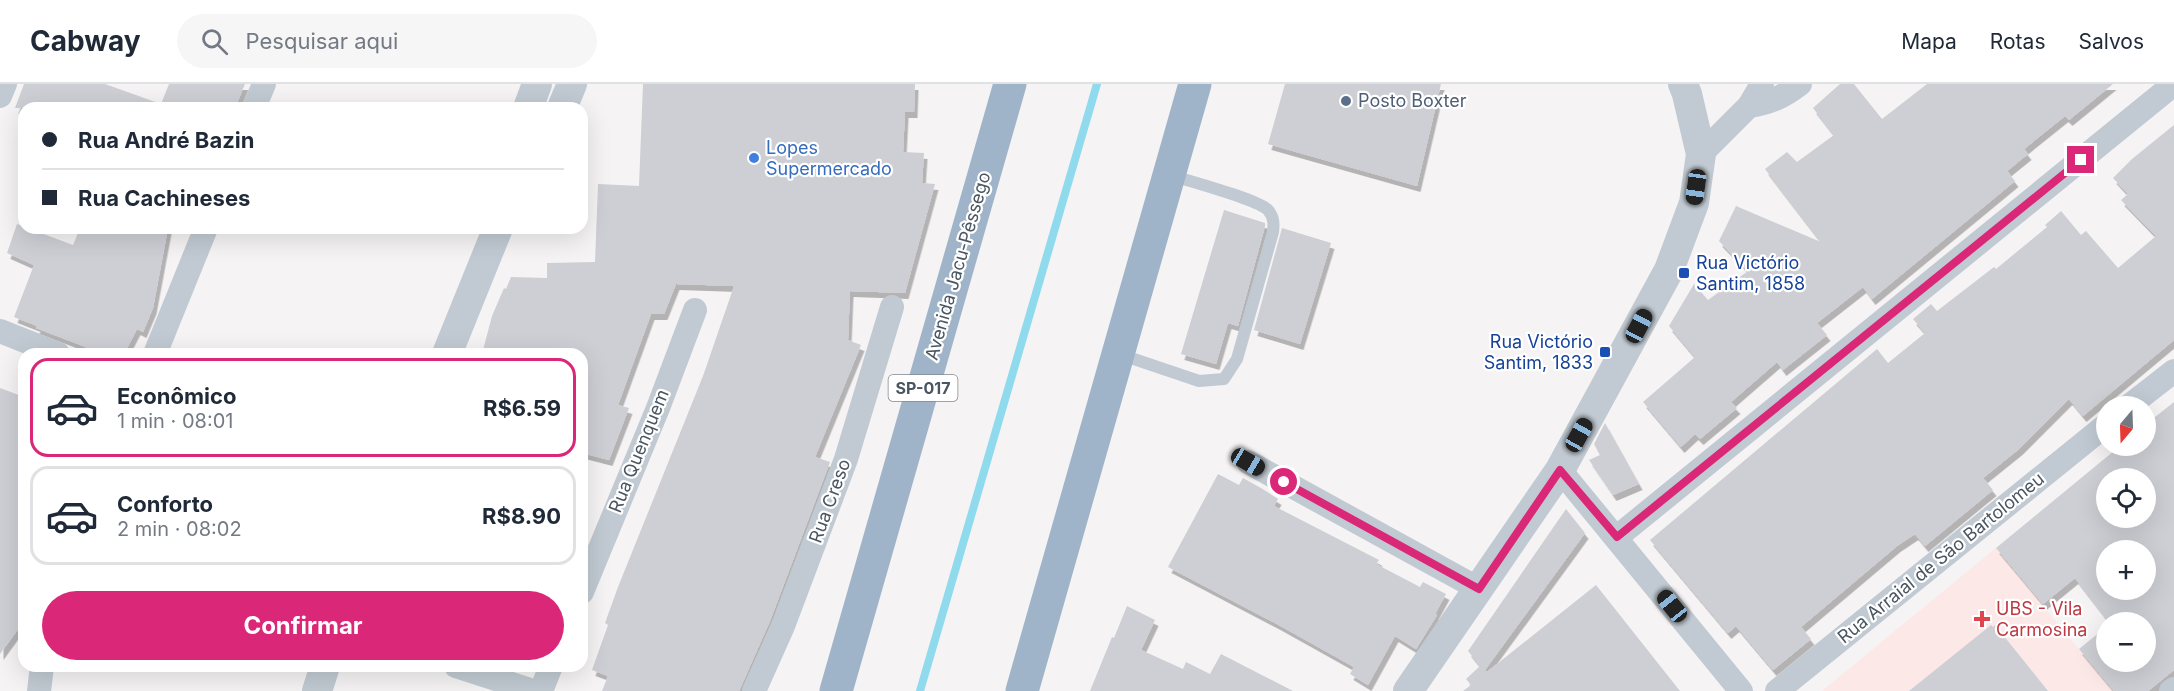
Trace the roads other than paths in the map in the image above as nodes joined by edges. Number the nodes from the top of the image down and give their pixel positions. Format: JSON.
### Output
{"nodes":[{"id":1,"x":5,"y":84,"type":"edge"},
{"id":2,"x":264,"y":84,"type":"edge"},
{"id":3,"x":537,"y":84,"type":"edge"},
{"id":4,"x":572,"y":84,"type":"edge"},
{"id":5,"x":1010,"y":84,"type":"edge"},
{"id":6,"x":1194,"y":84,"type":"edge"},
{"id":7,"x":1683,"y":84,"type":"edge"},
{"id":8,"x":1762,"y":84,"type":"edge"},
{"id":9,"x":1800,"y":84,"type":"edge"},
{"id":10,"x":2174,"y":84,"type":"edge"},
{"id":11,"x":0,"y":96,"type":"edge"},
{"id":12,"x":256,"y":102,"type":"edge"},
{"id":13,"x":530,"y":102,"type":"edge"},
{"id":14,"x":564,"y":102,"type":"edge"},
{"id":15,"x":1749,"y":106,"type":"junction"},
{"id":16,"x":1701,"y":154,"type":"junction"},
{"id":17,"x":1169,"y":174,"type":"junction"},
{"id":18,"x":204,"y":234,"type":"edge"},
{"id":19,"x":496,"y":234,"type":"edge"},
{"id":20,"x":892,"y":306,"type":"dead end"},
{"id":21,"x":695,"y":310,"type":"dead end"},
{"id":22,"x":0,"y":331,"type":"edge"},
{"id":23,"x":43,"y":348,"type":"edge"},
{"id":24,"x":157,"y":348,"type":"edge"},
{"id":25,"x":449,"y":348,"type":"edge"},
{"id":26,"x":1118,"y":353,"type":"junction"},
{"id":27,"x":2174,"y":370,"type":"edge"},
{"id":28,"x":2142,"y":396,"type":"edge"},
{"id":29,"x":2096,"y":433,"type":"edge"},
{"id":30,"x":1248,"y":462,"type":"dead end"},
{"id":31,"x":1560,"y":470,"type":"junction"},
{"id":32,"x":1617,"y":537,"type":"junction"},
{"id":33,"x":588,"y":577,"type":"edge"},
{"id":34,"x":1479,"y":589,"type":"junction"},
{"id":35,"x":41,"y":672,"type":"edge"},
{"id":36,"x":323,"y":672,"type":"edge"},
{"id":37,"x":474,"y":672,"type":"edge"},
{"id":38,"x":549,"y":672,"type":"edge"},
{"id":39,"x":39,"y":691,"type":"edge"},
{"id":40,"x":317,"y":691,"type":"edge"},
{"id":41,"x":533,"y":691,"type":"edge"},
{"id":42,"x":541,"y":691,"type":"edge"},
{"id":43,"x":754,"y":691,"type":"edge"},
{"id":44,"x":836,"y":691,"type":"edge"},
{"id":45,"x":1022,"y":691,"type":"edge"},
{"id":46,"x":1408,"y":691,"type":"edge"},
{"id":47,"x":1741,"y":691,"type":"edge"},
{"id":48,"x":1777,"y":691,"type":"edge"}],
"edges":[{"from":1,"to":11,"type":"street"},
{"from":2,"to":12,"type":"street"},
{"from":3,"to":13,"type":"street"},
{"from":4,"to":14,"type":"street"},
{"from":5,"to":44,"type":"highway","name":"Avenida Jacu-Pêssego","number":"SP-017"},
{"from":6,"to":17,"type":"highway"},
{"from":7,"to":16,"type":"street"},
{"from":8,"to":15,"type":"street"},
{"from":9,"to":15,"type":"street"},
{"from":10,"to":32,"type":"street"},
{"from":15,"to":16,"type":"street"},
{"from":16,"to":31,"type":"street"},
{"from":17,"to":26,"type":"highway"},
{"from":17,"to":26,"type":"lane"},
{"from":18,"to":24,"type":"street"},
{"from":19,"to":25,"type":"street"},
{"from":20,"to":43,"type":"street","name":"Rua Creso"},
{"from":21,"to":33,"type":"street","name":"Rua Quenquem"},
{"from":22,"to":23,"type":"street"},
{"from":26,"to":45,"type":"highway"},
{"from":27,"to":28,"type":"street"},
{"from":29,"to":48,"type":"street","name":"Rua Arraial de São Bartolomeu"},
{"from":30,"to":34,"type":"street"},
{"from":31,"to":32,"type":"street"},
{"from":31,"to":34,"type":"street"},
{"from":32,"to":47,"type":"street"},
{"from":34,"to":46,"type":"street"},
{"from":35,"to":39,"type":"street"},
{"from":36,"to":40,"type":"street"},
{"from":37,"to":41,"type":"street"},
{"from":38,"to":42,"type":"street"}]}
